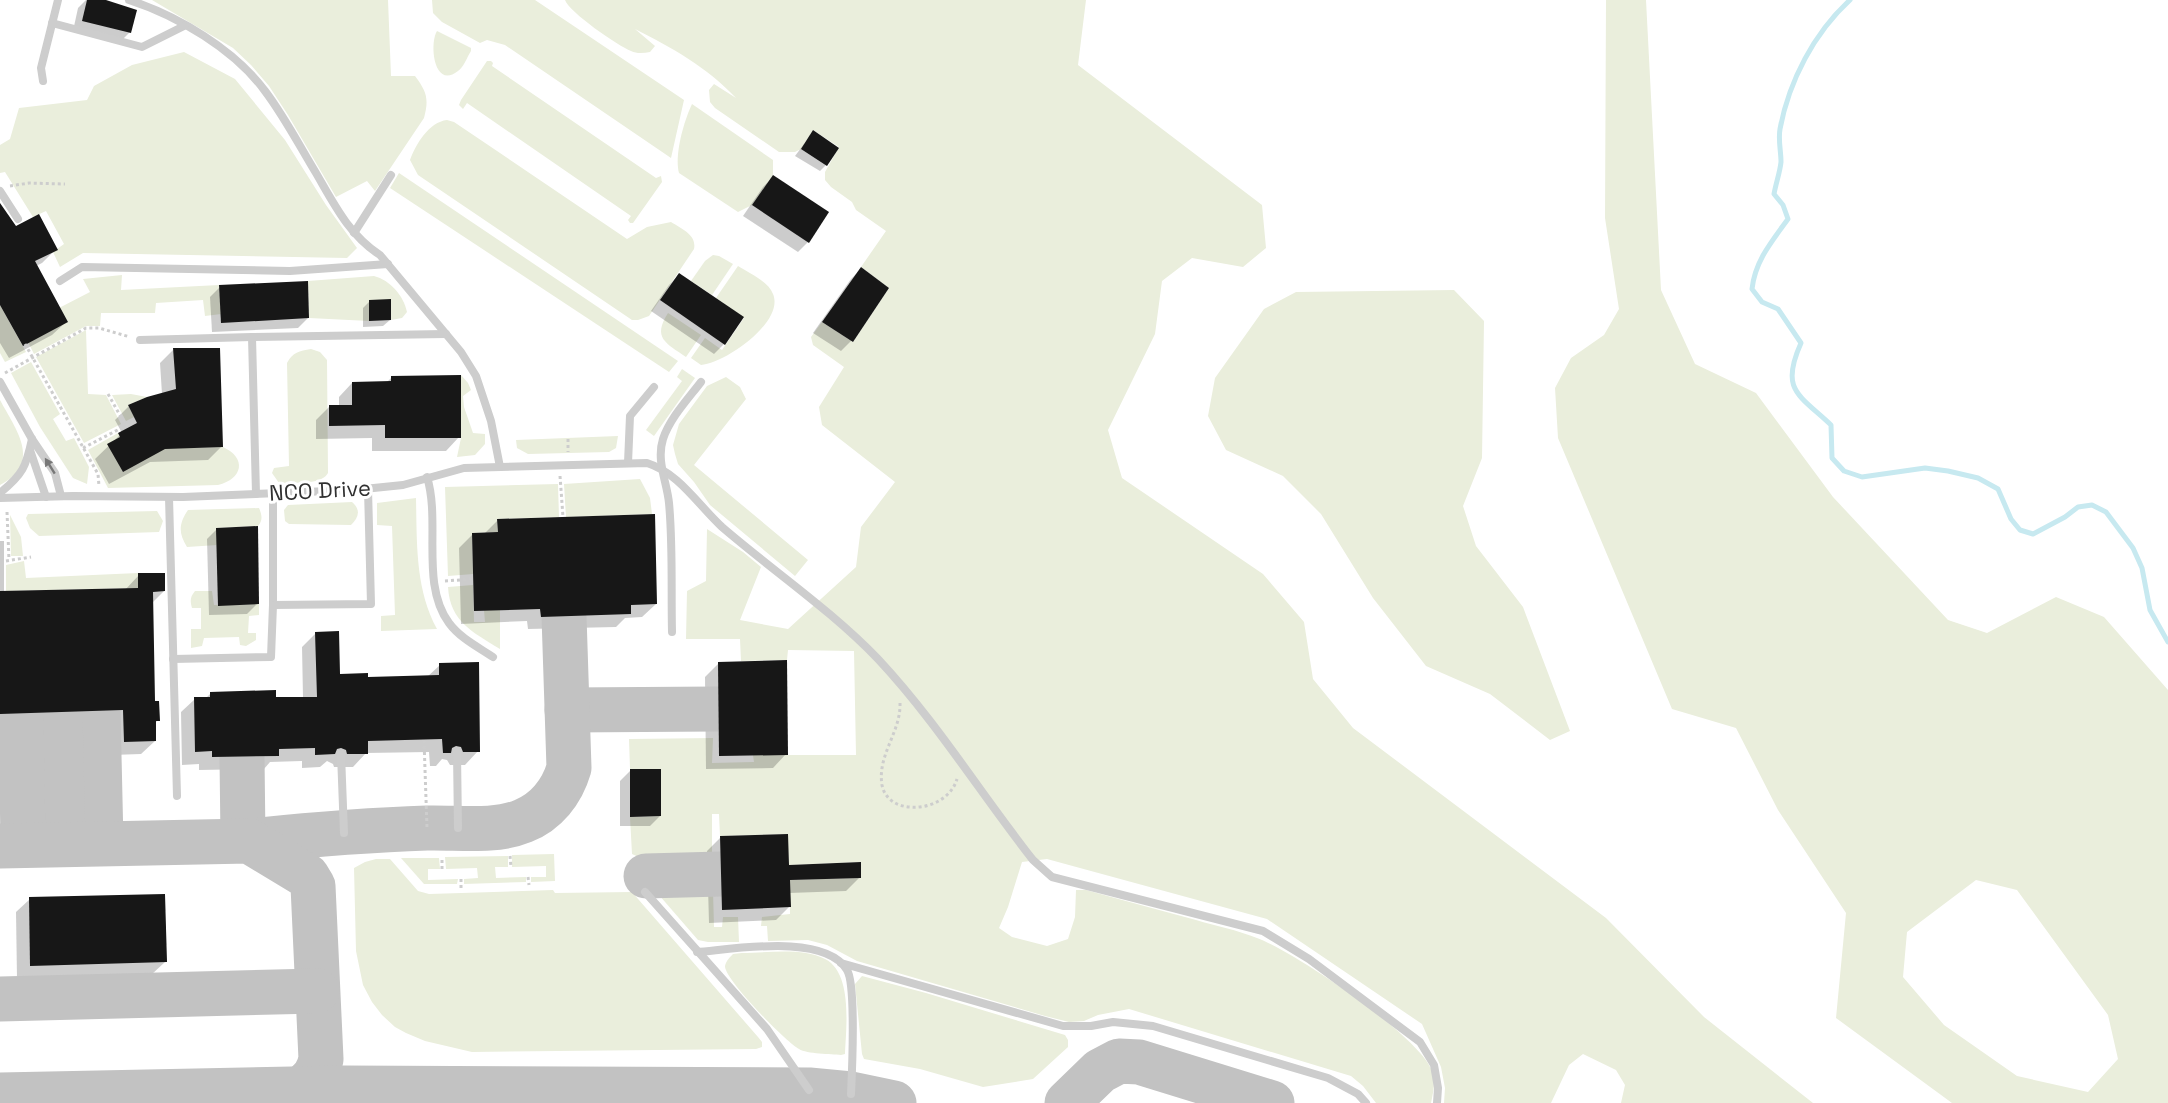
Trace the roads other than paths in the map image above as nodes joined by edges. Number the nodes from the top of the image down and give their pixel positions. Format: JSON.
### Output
{"nodes":[{"id":1,"x":58,"y":0,"type":"edge"},
{"id":2,"x":129,"y":0,"type":"edge"},
{"id":3,"x":52,"y":23,"type":"junction"},
{"id":4,"x":184,"y":26,"type":"junction"},
{"id":5,"x":43,"y":81,"type":"dead end"},
{"id":6,"x":391,"y":175,"type":"dead end"},
{"id":7,"x":3,"y":189,"type":"edge"},
{"id":8,"x":18,"y":219,"type":"dead end"},
{"id":9,"x":354,"y":233,"type":"junction"},
{"id":10,"x":388,"y":264,"type":"junction"},
{"id":11,"x":60,"y":281,"type":"dead end"},
{"id":12,"x":446,"y":334,"type":"junction"},
{"id":13,"x":252,"y":337,"type":"junction"},
{"id":14,"x":140,"y":340,"type":"road end"},
{"id":15,"x":0,"y":382,"type":"edge"},
{"id":16,"x":701,"y":382,"type":"dead end"},
{"id":17,"x":654,"y":387,"type":"dead end"},
{"id":18,"x":32,"y":439,"type":"junction"},
{"id":19,"x":30,"y":449,"type":"junction"},
{"id":20,"x":633,"y":463,"type":"junction"},
{"id":21,"x":500,"y":467,"type":"junction"},
{"id":22,"x":662,"y":467,"type":"junction"},
{"id":23,"x":427,"y":477,"type":"junction"},
{"id":24,"x":368,"y":489,"type":"junction"},
{"id":25,"x":0,"y":493,"type":"edge"},
{"id":26,"x":273,"y":493,"type":"junction"},
{"id":27,"x":256,"y":494,"type":"junction"},
{"id":28,"x":60,"y":496,"type":"junction"},
{"id":29,"x":46,"y":497,"type":"junction"},
{"id":30,"x":169,"y":497,"type":"junction"},
{"id":31,"x":0,"y":498,"type":"edge"},
{"id":32,"x":273,"y":605,"type":"junction"},
{"id":33,"x":672,"y":632,"type":"dead end"},
{"id":34,"x":493,"y":657,"type":"dead end"},
{"id":35,"x":173,"y":659,"type":"junction"},
{"id":36,"x":457,"y":753,"type":"dead end"},
{"id":37,"x":341,"y":754,"type":"dead end"},
{"id":38,"x":177,"y":796,"type":"dead end"},
{"id":39,"x":458,"y":828,"type":"dead end"},
{"id":40,"x":344,"y":833,"type":"dead end"},
{"id":41,"x":645,"y":892,"type":"dead end"},
{"id":42,"x":697,"y":952,"type":"junction"},
{"id":43,"x":841,"y":963,"type":"junction"},
{"id":44,"x":809,"y":1090,"type":"dead end"},
{"id":45,"x":851,"y":1094,"type":"dead end"},
{"id":46,"x":1366,"y":1103,"type":"edge"},
{"id":47,"x":1437,"y":1103,"type":"edge"}],
"edges":[{"from":1,"to":3,"type":"lane"},
{"from":2,"to":4,"type":"lane"},
{"from":3,"to":4,"type":"lane"},
{"from":3,"to":5,"type":"lane"},
{"from":4,"to":9,"type":"lane"},
{"from":6,"to":9,"type":"lane"},
{"from":7,"to":8,"type":"lane"},
{"from":9,"to":10,"type":"lane"},
{"from":10,"to":11,"type":"lane"},
{"from":10,"to":12,"type":"lane"},
{"from":12,"to":13,"type":"lane"},
{"from":12,"to":21,"type":"lane"},
{"from":13,"to":14,"type":"lane"},
{"from":13,"to":27,"type":"lane"},
{"from":15,"to":18,"type":"lane"},
{"from":16,"to":22,"type":"lane"},
{"from":17,"to":20,"type":"lane"},
{"from":18,"to":19,"type":"lane"},
{"from":28,"to":18,"type":"lane","one_way":true},
{"from":19,"to":25,"type":"lane"},
{"from":19,"to":29,"type":"lane"},
{"from":20,"to":21,"type":"lane","name":"NCO Drive"},
{"from":20,"to":22,"type":"lane","name":"NCO Drive"},
{"from":21,"to":23,"type":"lane","name":"NCO Drive"},
{"from":22,"to":33,"type":"lane"},
{"from":22,"to":47,"type":"lane"},
{"from":23,"to":24,"type":"lane","name":"NCO Drive"},
{"from":23,"to":34,"type":"lane"},
{"from":24,"to":26,"type":"lane","name":"NCO Drive"},
{"from":24,"to":32,"type":"lane"},
{"from":26,"to":27,"type":"lane","name":"NCO Drive"},
{"from":26,"to":32,"type":"lane"},
{"from":27,"to":30,"type":"lane","name":"NCO Drive"},
{"from":28,"to":29,"type":"lane","name":"NCO Drive"},
{"from":28,"to":30,"type":"lane","name":"NCO Drive"},
{"from":29,"to":31,"type":"lane","name":"NCO Drive"},
{"from":30,"to":35,"type":"lane"},
{"from":32,"to":35,"type":"lane"},
{"from":35,"to":38,"type":"lane"},
{"from":36,"to":39,"type":"lane"},
{"from":37,"to":40,"type":"lane"},
{"from":41,"to":42,"type":"lane"},
{"from":42,"to":43,"type":"lane"},
{"from":42,"to":44,"type":"lane"},
{"from":43,"to":45,"type":"lane"},
{"from":43,"to":46,"type":"lane"}]}
